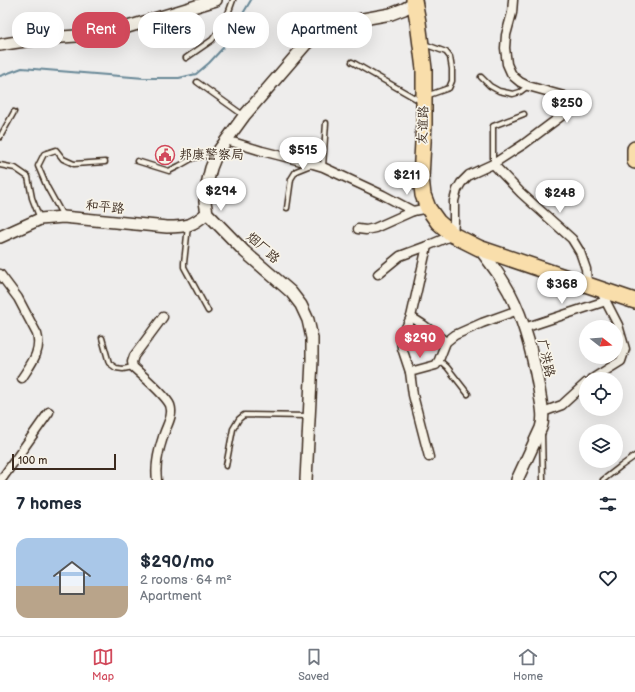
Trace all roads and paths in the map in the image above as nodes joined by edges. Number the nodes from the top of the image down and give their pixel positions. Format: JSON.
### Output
{"nodes":[{"id":1,"x":216,"y":0,"type":"edge"},
{"id":2,"x":233,"y":0,"type":"edge"},
{"id":3,"x":513,"y":0,"type":"edge"},
{"id":4,"x":414,"y":2,"type":"edge"},
{"id":5,"x":421,"y":43,"type":"junction"},
{"id":6,"x":0,"y":45,"type":"edge"},
{"id":7,"x":186,"y":58,"type":"dead end"},
{"id":8,"x":352,"y":62,"type":"dead end"},
{"id":9,"x":481,"y":77,"type":"dead end"},
{"id":10,"x":196,"y":82,"type":"dead end"},
{"id":11,"x":528,"y":86,"type":"junction"},
{"id":12,"x":424,"y":100,"type":"junction"},
{"id":13,"x":14,"y":112,"type":"dead end"},
{"id":14,"x":524,"y":114,"type":"dead end"},
{"id":15,"x":244,"y":116,"type":"junction"},
{"id":16,"x":326,"y":123,"type":"dead end"},
{"id":17,"x":0,"y":137,"type":"edge"},
{"id":18,"x":226,"y":140,"type":"junction"},
{"id":19,"x":635,"y":149,"type":"edge"},
{"id":20,"x":217,"y":153,"type":"junction"},
{"id":21,"x":137,"y":161,"type":"dead end"},
{"id":22,"x":635,"y":161,"type":"edge"},
{"id":23,"x":105,"y":162,"type":"dead end"},
{"id":24,"x":313,"y":164,"type":"junction"},
{"id":25,"x":493,"y":164,"type":"junction"},
{"id":26,"x":0,"y":165,"type":"edge"},
{"id":27,"x":323,"y":167,"type":"junction"},
{"id":28,"x":286,"y":208,"type":"dead end"},
{"id":29,"x":428,"y":208,"type":"junction"},
{"id":30,"x":413,"y":211,"type":"junction"},
{"id":31,"x":206,"y":213,"type":"junction"},
{"id":32,"x":64,"y":216,"type":"junction"},
{"id":33,"x":40,"y":219,"type":"junction"},
{"id":34,"x":188,"y":226,"type":"junction"},
{"id":35,"x":358,"y":229,"type":"dead end"},
{"id":36,"x":453,"y":235,"type":"junction"},
{"id":37,"x":0,"y":237,"type":"edge"},
{"id":38,"x":427,"y":246,"type":"junction"},
{"id":39,"x":479,"y":248,"type":"junction"},
{"id":40,"x":0,"y":274,"type":"edge"},
{"id":41,"x":378,"y":274,"type":"dead end"},
{"id":42,"x":597,"y":292,"type":"junction"},
{"id":43,"x":635,"y":301,"type":"edge"},
{"id":44,"x":518,"y":310,"type":"junction"},
{"id":45,"x":208,"y":311,"type":"dead end"},
{"id":46,"x":163,"y":317,"type":"dead end"},
{"id":47,"x":410,"y":317,"type":"junction"},
{"id":48,"x":524,"y":328,"type":"junction"},
{"id":49,"x":102,"y":338,"type":"dead end"},
{"id":50,"x":446,"y":342,"type":"junction"},
{"id":51,"x":439,"y":360,"type":"junction"},
{"id":52,"x":133,"y":367,"type":"junction"},
{"id":53,"x":410,"y":372,"type":"junction"},
{"id":54,"x":603,"y":372,"type":"edge"},
{"id":55,"x":22,"y":378,"type":"dead end"},
{"id":56,"x":579,"y":389,"type":"edge"},
{"id":57,"x":468,"y":394,"type":"dead end"},
{"id":58,"x":49,"y":412,"type":"dead end"},
{"id":59,"x":543,"y":412,"type":"junction"},
{"id":60,"x":308,"y":416,"type":"junction"},
{"id":61,"x":542,"y":425,"type":"junction"},
{"id":62,"x":635,"y":456,"type":"edge"},
{"id":63,"x":429,"y":458,"type":"dead end"},
{"id":64,"x":226,"y":466,"type":"dead end"},
{"id":65,"x":1,"y":480,"type":"edge"},
{"id":66,"x":157,"y":480,"type":"edge"},
{"id":67,"x":306,"y":480,"type":"edge"},
{"id":68,"x":517,"y":480,"type":"edge"},
{"id":69,"x":543,"y":480,"type":"edge"},
{"id":70,"x":603,"y":480,"type":"edge"}],
"edges":[{"from":1,"to":6,"type":"street"},
{"from":2,"to":7,"type":"lane"},
{"from":3,"to":11,"type":"street"},
{"from":4,"to":5,"type":"highway","name":"友谊路"},
{"from":4,"to":15,"type":"street"},
{"from":5,"to":12,"type":"highway","name":"友谊路"},
{"from":5,"to":12,"type":"lane"},
{"from":8,"to":12,"type":"lane"},
{"from":9,"to":11,"type":"lane"},
{"from":10,"to":15,"type":"lane"},
{"from":11,"to":25,"type":"street"},
{"from":12,"to":29,"type":"highway","name":"友谊路"},
{"from":13,"to":17,"type":"lane"},
{"from":14,"to":25,"type":"lane"},
{"from":15,"to":18,"type":"street"},
{"from":16,"to":27,"type":"lane"},
{"from":18,"to":20,"type":"street"},
{"from":18,"to":24,"type":"street"},
{"from":19,"to":22,"type":"highway"},
{"from":20,"to":21,"type":"lane"},
{"from":20,"to":31,"type":"street"},
{"from":23,"to":32,"type":"lane"},
{"from":24,"to":27,"type":"street"},
{"from":24,"to":28,"type":"lane"},
{"from":25,"to":36,"type":"street"},
{"from":25,"to":42,"type":"street"},
{"from":26,"to":33,"type":"lane"},
{"from":27,"to":30,"type":"street"},
{"from":29,"to":30,"type":"street"},
{"from":29,"to":36,"type":"highway","name":"友谊路"},
{"from":30,"to":35,"type":"street"},
{"from":31,"to":34,"type":"street"},
{"from":31,"to":60,"type":"street","name":"烟厂路"},
{"from":32,"to":33,"type":"street","name":"和平路"},
{"from":32,"to":34,"type":"street","name":"和平路"},
{"from":33,"to":37,"type":"street","name":"和平路"},
{"from":34,"to":45,"type":"lane"},
{"from":36,"to":38,"type":"street"},
{"from":36,"to":39,"type":"highway","name":"友谊路"},
{"from":38,"to":41,"type":"street"},
{"from":38,"to":47,"type":"street"},
{"from":39,"to":42,"type":"highway","name":"友谊路"},
{"from":39,"to":44,"type":"street","name":"广洪路"},
{"from":40,"to":55,"type":"street"},
{"from":42,"to":43,"type":"highway","name":"友谊路"},
{"from":42,"to":48,"type":"street"},
{"from":42,"to":54,"type":"street"},
{"from":44,"to":48,"type":"street","name":"广洪路"},
{"from":44,"to":50,"type":"street"},
{"from":46,"to":52,"type":"street"},
{"from":47,"to":50,"type":"street"},
{"from":47,"to":53,"type":"street"},
{"from":48,"to":59,"type":"street","name":"广洪路"},
{"from":49,"to":52,"type":"lane"},
{"from":50,"to":51,"type":"street"},
{"from":51,"to":53,"type":"street"},
{"from":51,"to":57,"type":"lane"},
{"from":52,"to":66,"type":"street"},
{"from":53,"to":63,"type":"street"},
{"from":56,"to":59,"type":"street"},
{"from":58,"to":65,"type":"street"},
{"from":59,"to":61,"type":"street","name":"广洪路"},
{"from":60,"to":64,"type":"lane"},
{"from":60,"to":67,"type":"street","name":"烟厂路"},
{"from":61,"to":68,"type":"street","name":"广洪路"},
{"from":61,"to":69,"type":"lane"},
{"from":62,"to":70,"type":"lane"}]}
